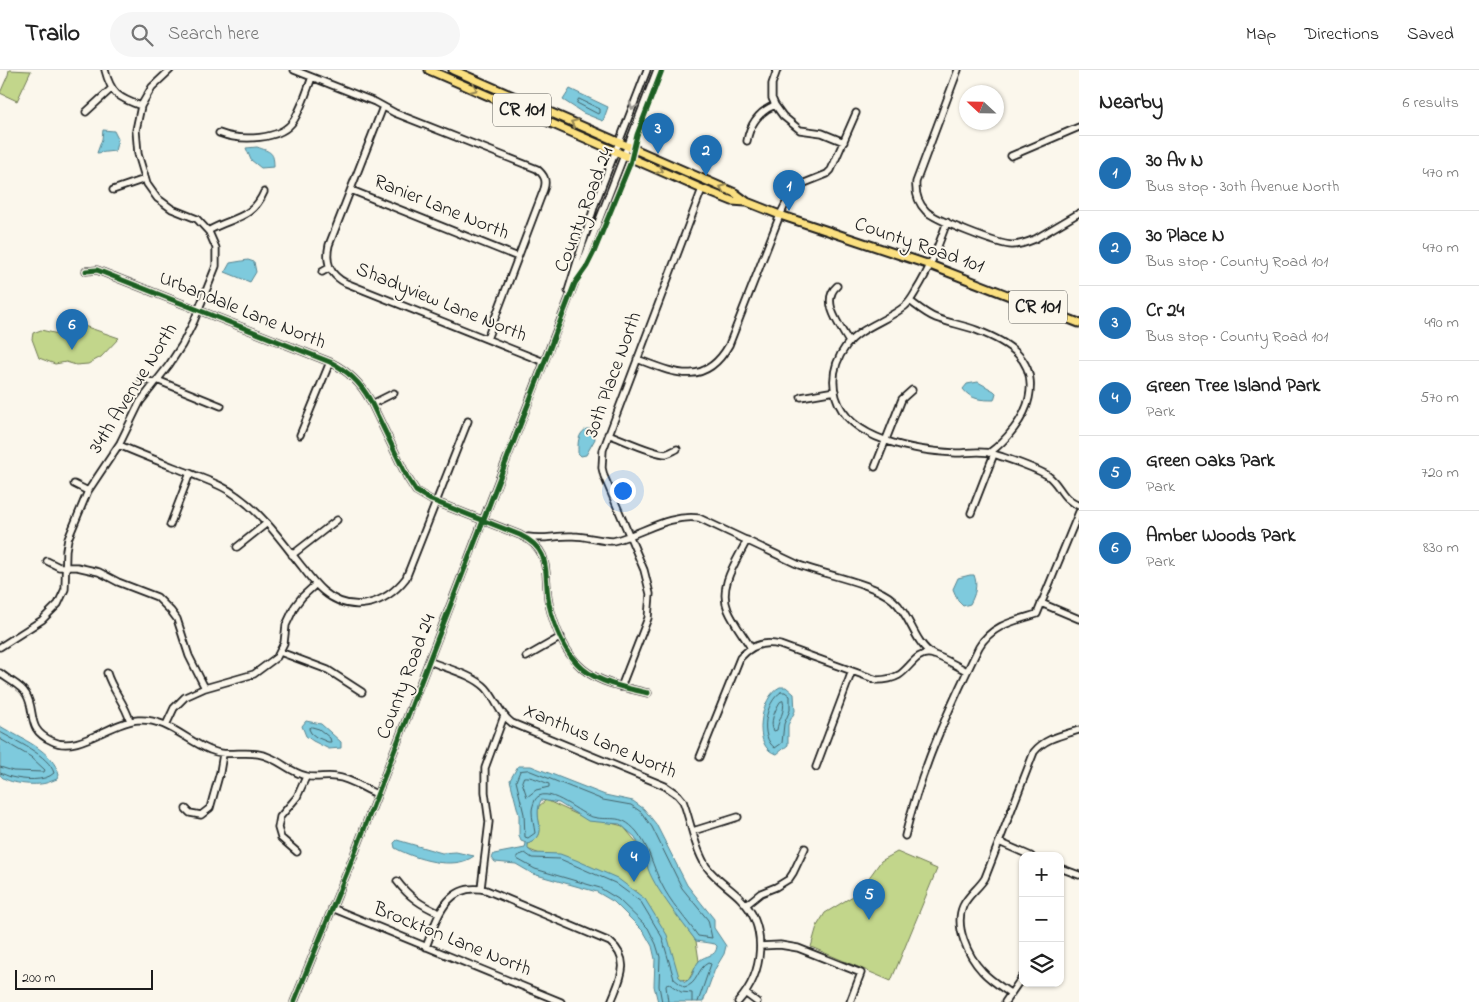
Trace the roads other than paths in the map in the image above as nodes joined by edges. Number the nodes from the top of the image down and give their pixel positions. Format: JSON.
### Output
{"nodes":[{"id":1,"x":106,"y":70,"type":"edge"},
{"id":2,"x":170,"y":70,"type":"edge"},
{"id":3,"x":294,"y":70,"type":"edge"},
{"id":4,"x":429,"y":70,"type":"edge"},
{"id":5,"x":453,"y":70,"type":"edge"},
{"id":6,"x":647,"y":70,"type":"edge"},
{"id":7,"x":657,"y":70,"type":"edge"},
{"id":8,"x":777,"y":70,"type":"edge"},
{"id":9,"x":958,"y":70,"type":"edge"},
{"id":10,"x":312,"y":77,"type":"junction"},
{"id":11,"x":111,"y":89,"type":"junction"},
{"id":12,"x":775,"y":105,"type":"junction"},
{"id":13,"x":141,"y":106,"type":"junction"},
{"id":14,"x":383,"y":107,"type":"junction"},
{"id":15,"x":86,"y":112,"type":"dead end"},
{"id":16,"x":856,"y":113,"type":"dead end"},
{"id":17,"x":1079,"y":127,"type":"edge"},
{"id":18,"x":219,"y":133,"type":"dead end"},
{"id":19,"x":747,"y":141,"type":"dead end"},
{"id":20,"x":619,"y":142,"type":"junction"},
{"id":21,"x":844,"y":142,"type":"junction"},
{"id":22,"x":628,"y":146,"type":"junction"},
{"id":23,"x":615,"y":151,"type":"junction"},
{"id":24,"x":624,"y":155,"type":"junction"},
{"id":25,"x":1011,"y":156,"type":"dead end"},
{"id":26,"x":145,"y":179,"type":"junction"},
{"id":27,"x":702,"y":189,"type":"junction"},
{"id":28,"x":113,"y":190,"type":"dead end"},
{"id":29,"x":351,"y":190,"type":"junction"},
{"id":30,"x":264,"y":192,"type":"dead end"},
{"id":31,"x":747,"y":202,"type":"junction"},
{"id":32,"x":1079,"y":212,"type":"edge"},
{"id":33,"x":780,"y":215,"type":"junction"},
{"id":34,"x":947,"y":222,"type":"junction"},
{"id":35,"x":208,"y":230,"type":"junction"},
{"id":36,"x":518,"y":257,"type":"junction"},
{"id":37,"x":930,"y":265,"type":"junction"},
{"id":38,"x":329,"y":268,"type":"junction"},
{"id":39,"x":86,"y":271,"type":"dead end"},
{"id":40,"x":322,"y":272,"type":"dead end"},
{"id":41,"x":837,"y":286,"type":"dead end"},
{"id":42,"x":910,"y":301,"type":"junction"},
{"id":43,"x":198,"y":310,"type":"junction"},
{"id":44,"x":1079,"y":323,"type":"edge"},
{"id":45,"x":487,"y":339,"type":"junction"},
{"id":46,"x":849,"y":342,"type":"junction"},
{"id":47,"x":637,"y":359,"type":"junction"},
{"id":48,"x":330,"y":362,"type":"junction"},
{"id":49,"x":544,"y":362,"type":"junction"},
{"id":50,"x":141,"y":378,"type":"dead end"},
{"id":51,"x":156,"y":382,"type":"junction"},
{"id":52,"x":912,"y":390,"type":"dead end"},
{"id":53,"x":834,"y":391,"type":"junction"},
{"id":54,"x":394,"y":393,"type":"dead end"},
{"id":55,"x":801,"y":397,"type":"dead end"},
{"id":56,"x":372,"y":404,"type":"junction"},
{"id":57,"x":221,"y":406,"type":"dead end"},
{"id":58,"x":468,"y":421,"type":"dead end"},
{"id":59,"x":608,"y":434,"type":"junction"},
{"id":60,"x":300,"y":435,"type":"dead end"},
{"id":61,"x":886,"y":439,"type":"junction"},
{"id":62,"x":119,"y":445,"type":"junction"},
{"id":63,"x":677,"y":449,"type":"dead end"},
{"id":64,"x":991,"y":453,"type":"junction"},
{"id":65,"x":875,"y":467,"type":"dead end"},
{"id":66,"x":190,"y":474,"type":"junction"},
{"id":67,"x":74,"y":484,"type":"dead end"},
{"id":68,"x":88,"y":491,"type":"junction"},
{"id":69,"x":436,"y":502,"type":"junction"},
{"id":70,"x":1079,"y":506,"type":"edge"},
{"id":71,"x":1079,"y":512,"type":"edge"},
{"id":72,"x":971,"y":513,"type":"dead end"},
{"id":73,"x":337,"y":520,"type":"dead end"},
{"id":74,"x":484,"y":520,"type":"junction"},
{"id":75,"x":266,"y":523,"type":"junction"},
{"id":76,"x":170,"y":525,"type":"dead end"},
{"id":77,"x":520,"y":535,"type":"junction"},
{"id":78,"x":630,"y":536,"type":"junction"},
{"id":79,"x":747,"y":540,"type":"junction"},
{"id":80,"x":236,"y":547,"type":"dead end"},
{"id":81,"x":292,"y":555,"type":"junction"},
{"id":82,"x":48,"y":561,"type":"dead end"},
{"id":83,"x":66,"y":567,"type":"junction"},
{"id":84,"x":316,"y":584,"type":"junction"},
{"id":85,"x":1041,"y":604,"type":"junction"},
{"id":86,"x":1079,"y":619,"type":"edge"},
{"id":87,"x":561,"y":637,"type":"junction"},
{"id":88,"x":0,"y":647,"type":"edge"},
{"id":89,"x":750,"y":648,"type":"junction"},
{"id":90,"x":280,"y":652,"type":"junction"},
{"id":91,"x":934,"y":655,"type":"junction"},
{"id":92,"x":526,"y":657,"type":"dead end"},
{"id":93,"x":429,"y":661,"type":"junction"},
{"id":94,"x":852,"y":671,"type":"junction"},
{"id":95,"x":967,"y":671,"type":"junction"},
{"id":96,"x":0,"y":673,"type":"edge"},
{"id":97,"x":107,"y":673,"type":"dead end"},
{"id":98,"x":621,"y":687,"type":"junction"},
{"id":99,"x":205,"y":688,"type":"junction"},
{"id":100,"x":362,"y":692,"type":"dead end"},
{"id":101,"x":648,"y":693,"type":"dead end"},
{"id":102,"x":504,"y":716,"type":"junction"},
{"id":103,"x":130,"y":721,"type":"junction"},
{"id":104,"x":166,"y":725,"type":"junction"},
{"id":105,"x":1079,"y":730,"type":"edge"},
{"id":106,"x":223,"y":754,"type":"junction"},
{"id":107,"x":700,"y":757,"type":"dead end"},
{"id":108,"x":816,"y":768,"type":"dead end"},
{"id":109,"x":306,"y":776,"type":"junction"},
{"id":110,"x":378,"y":794,"type":"junction"},
{"id":111,"x":186,"y":809,"type":"dead end"},
{"id":112,"x":738,"y":817,"type":"dead end"},
{"id":113,"x":693,"y":830,"type":"junction"},
{"id":114,"x":905,"y":836,"type":"dead end"},
{"id":115,"x":999,"y":842,"type":"junction"},
{"id":116,"x":805,"y":848,"type":"dead end"},
{"id":117,"x":297,"y":852,"type":"dead end"},
{"id":118,"x":1022,"y":852,"type":"edge"},
{"id":119,"x":1079,"y":867,"type":"edge"},
{"id":120,"x":1064,"y":870,"type":"edge"},
{"id":121,"x":1078,"y":875,"type":"edge"},
{"id":122,"x":397,"y":881,"type":"dead end"},
{"id":123,"x":481,"y":888,"type":"junction"},
{"id":124,"x":746,"y":905,"type":"junction"},
{"id":125,"x":332,"y":908,"type":"junction"},
{"id":126,"x":439,"y":913,"type":"junction"},
{"id":127,"x":760,"y":946,"type":"junction"},
{"id":128,"x":426,"y":947,"type":"junction"},
{"id":129,"x":1019,"y":981,"type":"edge"},
{"id":130,"x":1010,"y":992,"type":"junction"},
{"id":131,"x":745,"y":993,"type":"junction"},
{"id":132,"x":294,"y":1002,"type":"edge"},
{"id":133,"x":561,"y":1002,"type":"edge"},
{"id":134,"x":611,"y":1002,"type":"edge"},
{"id":135,"x":738,"y":1002,"type":"edge"},
{"id":136,"x":757,"y":1002,"type":"edge"},
{"id":137,"x":850,"y":1002,"type":"edge"},
{"id":138,"x":1004,"y":1002,"type":"edge"}],
"edges":[{"from":1,"to":11,"type":"street"},
{"from":2,"to":13,"type":"street"},
{"from":3,"to":10,"type":"street"},
{"from":4,"to":23,"type":"main road","name":"County Road 101","number":"CR 101","one_way":true},
{"from":20,"to":5,"type":"main road","name":"County Road 101","number":"CR 101","one_way":true},
{"from":6,"to":20,"type":"street","name":"County Road 24","one_way":true},
{"from":7,"to":22,"type":"street","name":"County Road 24"},
{"from":8,"to":12,"type":"street"},
{"from":9,"to":34,"type":"street"},
{"from":10,"to":14,"type":"street"},
{"from":10,"to":18,"type":"street"},
{"from":11,"to":13,"type":"street"},
{"from":11,"to":15,"type":"street"},
{"from":12,"to":19,"type":"street"},
{"from":12,"to":21,"type":"street"},
{"from":13,"to":26,"type":"street"},
{"from":14,"to":29,"type":"street"},
{"from":14,"to":36,"type":"street"},
{"from":16,"to":21,"type":"street"},
{"from":17,"to":25,"type":"street"},
{"from":20,"to":22,"type":"main road","name":"County Road 101","number":"CR 101"},
{"from":20,"to":23,"type":"street","name":"County Road 24"},
{"from":21,"to":33,"type":"street"},
{"from":22,"to":24,"type":"street","name":"County Road 24"},
{"from":31,"to":22,"type":"main road","name":"County Road 101","number":"CR 101","one_way":true},
{"from":23,"to":24,"type":"main road","name":"County Road 101","number":"CR 101"},
{"from":23,"to":49,"type":"street","name":"County Road 24"},
{"from":24,"to":27,"type":"main road","name":"County Road 101","number":"CR 101","one_way":true},
{"from":24,"to":49,"type":"street","name":"County Road 24"},
{"from":26,"to":28,"type":"street"},
{"from":26,"to":35,"type":"street"},
{"from":27,"to":31,"type":"main road","name":"County Road 101","number":"CR 101"},
{"from":27,"to":47,"type":"street","name":"30th Place North"},
{"from":29,"to":36,"type":"street","name":"Ranier Lane North"},
{"from":29,"to":38,"type":"street"},
{"from":30,"to":35,"type":"street"},
{"from":31,"to":33,"type":"main road","name":"County Road 101","number":"CR 101"},
{"from":32,"to":34,"type":"street"},
{"from":33,"to":37,"type":"main road","name":"County Road 101","number":"CR 101"},
{"from":33,"to":47,"type":"street"},
{"from":34,"to":37,"type":"street"},
{"from":35,"to":43,"type":"street","name":"34th Avenue North"},
{"from":36,"to":45,"type":"street"},
{"from":37,"to":42,"type":"street"},
{"from":37,"to":44,"type":"main road","name":"County Road 101","number":"CR 101"},
{"from":38,"to":40,"type":"street"},
{"from":38,"to":45,"type":"street","name":"Shadyview Lane North"},
{"from":39,"to":43,"type":"street","name":"Urbandale Lane North"},
{"from":41,"to":46,"type":"street"},
{"from":42,"to":46,"type":"street"},
{"from":42,"to":64,"type":"street"},
{"from":43,"to":48,"type":"street","name":"Urbandale Lane North"},
{"from":43,"to":51,"type":"street","name":"34th Avenue North"},
{"from":45,"to":49,"type":"street","name":"Shadyview Lane North"},
{"from":46,"to":53,"type":"street"},
{"from":47,"to":59,"type":"street","name":"30th Place North"},
{"from":48,"to":56,"type":"street","name":"Urbandale Lane North"},
{"from":48,"to":60,"type":"street"},
{"from":49,"to":74,"type":"street","name":"County Road 24"},
{"from":50,"to":51,"type":"street"},
{"from":51,"to":57,"type":"street"},
{"from":51,"to":62,"type":"street","name":"34th Avenue North"},
{"from":52,"to":61,"type":"street"},
{"from":53,"to":55,"type":"street"},
{"from":53,"to":61,"type":"street"},
{"from":54,"to":56,"type":"street"},
{"from":56,"to":69,"type":"street","name":"Urbandale Lane North"},
{"from":58,"to":69,"type":"street"},
{"from":59,"to":63,"type":"street"},
{"from":59,"to":78,"type":"street","name":"30th Place North"},
{"from":61,"to":64,"type":"street"},
{"from":61,"to":65,"type":"street"},
{"from":62,"to":66,"type":"street"},
{"from":62,"to":68,"type":"street","name":"34th Avenue North"},
{"from":64,"to":70,"type":"street"},
{"from":64,"to":72,"type":"street"},
{"from":66,"to":75,"type":"street"},
{"from":66,"to":76,"type":"street"},
{"from":67,"to":68,"type":"street"},
{"from":68,"to":83,"type":"street","name":"34th Avenue North"},
{"from":69,"to":74,"type":"street","name":"Urbandale Lane North"},
{"from":69,"to":84,"type":"street"},
{"from":71,"to":85,"type":"street"},
{"from":73,"to":81,"type":"street"},
{"from":74,"to":77,"type":"street","name":"Urbandale Lane North"},
{"from":74,"to":93,"type":"street","name":"County Road 24"},
{"from":75,"to":80,"type":"street"},
{"from":75,"to":81,"type":"street"},
{"from":77,"to":78,"type":"street"},
{"from":77,"to":87,"type":"street"},
{"from":78,"to":79,"type":"street"},
{"from":78,"to":98,"type":"street","name":"30th Place North"},
{"from":79,"to":89,"type":"street"},
{"from":79,"to":91,"type":"street"},
{"from":81,"to":84,"type":"street"},
{"from":82,"to":83,"type":"street"},
{"from":83,"to":88,"type":"street","name":"34th Avenue North"},
{"from":83,"to":99,"type":"street"},
{"from":84,"to":90,"type":"street"},
{"from":85,"to":86,"type":"street"},
{"from":85,"to":95,"type":"street"},
{"from":87,"to":92,"type":"street"},
{"from":87,"to":98,"type":"street"},
{"from":89,"to":94,"type":"street"},
{"from":89,"to":107,"type":"street"},
{"from":90,"to":99,"type":"street"},
{"from":90,"to":100,"type":"street"},
{"from":91,"to":94,"type":"street"},
{"from":91,"to":95,"type":"street"},
{"from":93,"to":102,"type":"street","name":"Xanthus Lane North"},
{"from":93,"to":110,"type":"street","name":"County Road 24"},
{"from":94,"to":108,"type":"street"},
{"from":95,"to":114,"type":"street"},
{"from":96,"to":103,"type":"street"},
{"from":97,"to":103,"type":"street"},
{"from":98,"to":101,"type":"street"},
{"from":99,"to":104,"type":"street"},
{"from":102,"to":113,"type":"street","name":"Xanthus Lane North"},
{"from":102,"to":123,"type":"street"},
{"from":103,"to":104,"type":"street"},
{"from":104,"to":106,"type":"street"},
{"from":105,"to":115,"type":"street"},
{"from":106,"to":109,"type":"street"},
{"from":106,"to":111,"type":"street"},
{"from":109,"to":110,"type":"street"},
{"from":109,"to":117,"type":"street"},
{"from":110,"to":125,"type":"street","name":"County Road 24"},
{"from":112,"to":113,"type":"street"},
{"from":113,"to":124,"type":"street","name":"Xanthus Lane North"},
{"from":115,"to":118,"type":"street"},
{"from":115,"to":130,"type":"street"},
{"from":116,"to":124,"type":"street"},
{"from":119,"to":121,"type":"street"},
{"from":120,"to":121,"type":"street"},
{"from":122,"to":126,"type":"street"},
{"from":123,"to":126,"type":"street"},
{"from":123,"to":134,"type":"street"},
{"from":124,"to":127,"type":"street"},
{"from":125,"to":128,"type":"street","name":"Brockton Lane North"},
{"from":125,"to":132,"type":"street","name":"County Road 24"},
{"from":126,"to":128,"type":"street"},
{"from":127,"to":131,"type":"street"},
{"from":127,"to":137,"type":"street"},
{"from":128,"to":133,"type":"street","name":"Brockton Lane North"},
{"from":129,"to":130,"type":"street"},
{"from":130,"to":138,"type":"street"},
{"from":131,"to":135,"type":"street"},
{"from":131,"to":136,"type":"street"}]}
